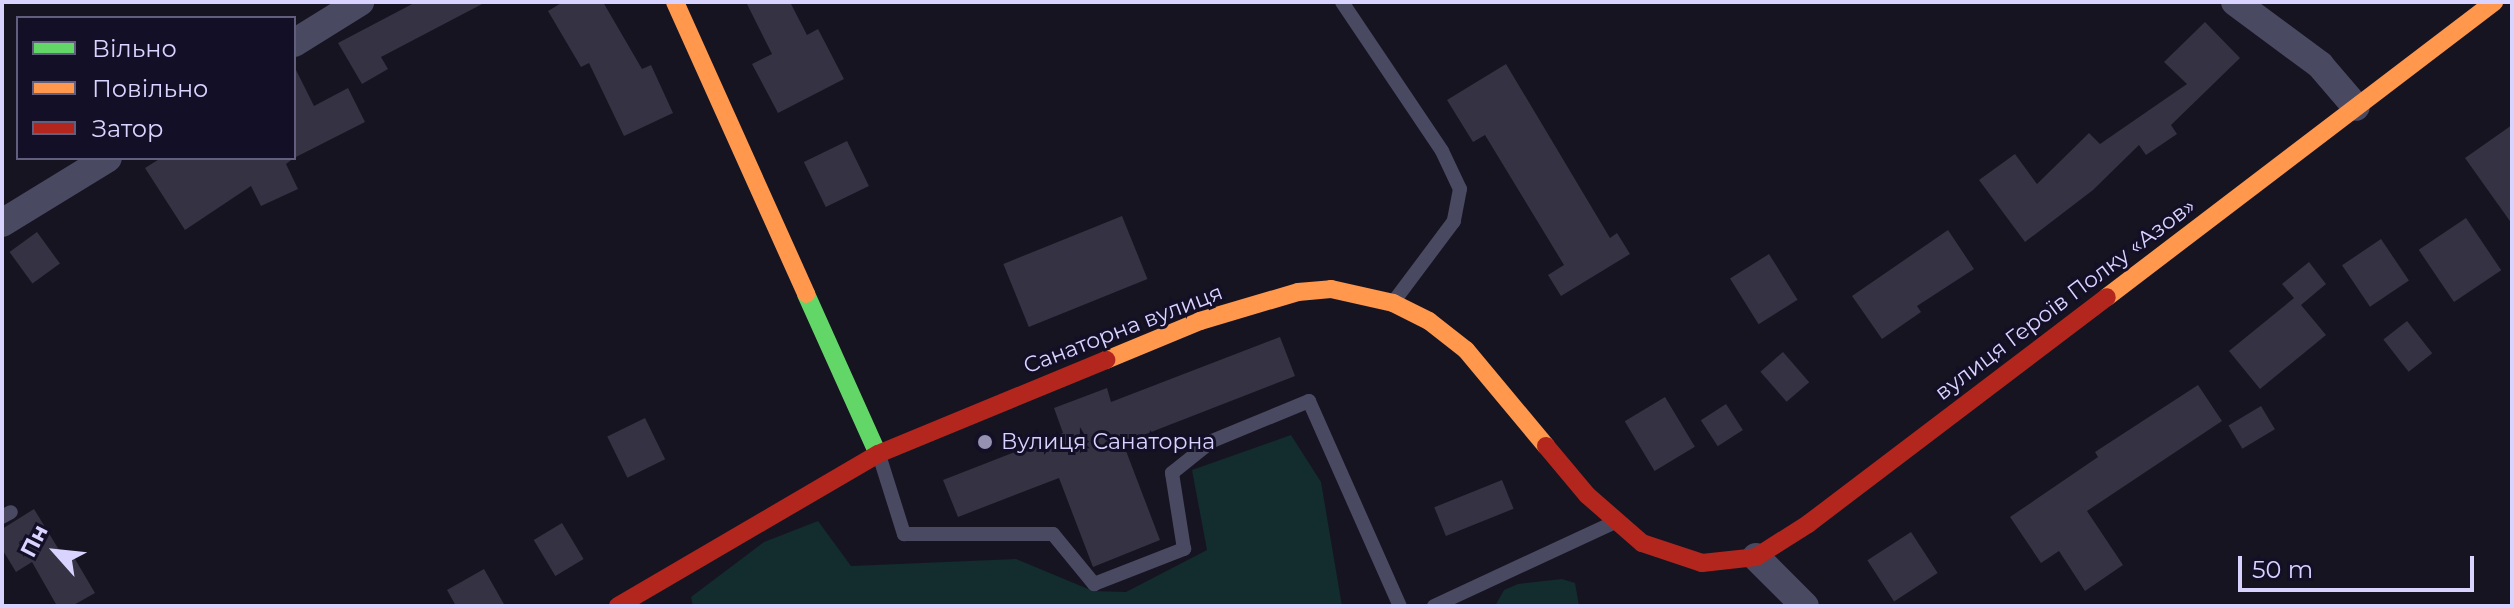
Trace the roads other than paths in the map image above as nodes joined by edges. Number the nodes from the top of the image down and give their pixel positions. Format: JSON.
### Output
{"nodes":[{"id":1,"x":360,"y":2,"type":"edge"},
{"id":2,"x":675,"y":2,"type":"edge"},
{"id":3,"x":1342,"y":2,"type":"edge"},
{"id":4,"x":2235,"y":2,"type":"edge"},
{"id":5,"x":2494,"y":2,"type":"edge"},
{"id":6,"x":296,"y":42,"type":"edge"},
{"id":7,"x":2356,"y":107,"type":"junction"},
{"id":8,"x":105,"y":160,"type":"edge"},
{"id":9,"x":2,"y":223,"type":"edge"},
{"id":10,"x":1393,"y":303,"type":"junction"},
{"id":11,"x":878,"y":454,"type":"junction"},
{"id":12,"x":1613,"y":523,"type":"junction"},
{"id":13,"x":1642,"y":543,"type":"joint"},
{"id":14,"x":1756,"y":557,"type":"junction"},
{"id":15,"x":618,"y":606,"type":"edge"},
{"id":16,"x":1400,"y":606,"type":"edge"},
{"id":17,"x":1434,"y":606,"type":"edge"},
{"id":18,"x":1805,"y":606,"type":"edge"}],
"edges":[{"from":1,"to":6,"type":"street"},
{"from":2,"to":11,"type":"main road"},
{"from":3,"to":10,"type":"lane"},
{"from":4,"to":7,"type":"street"},
{"from":5,"to":7,"type":"main road","name":"вулиця Героїв Полку «Азов»"},
{"from":7,"to":14,"type":"main road","name":"вулиця Героїв Полку «Азов»"},
{"from":8,"to":9,"type":"street"},
{"from":10,"to":11,"type":"main road","name":"Санаторна вулиця"},
{"from":10,"to":12,"type":"main road","name":"Санаторна вулиця"},
{"from":11,"to":15,"type":"main road","name":"Санаторна вулиця"},
{"from":11,"to":16,"type":"lane"},
{"from":12,"to":13,"type":"main road","name":"Санаторна вулиця"},
{"from":12,"to":17,"type":"lane"},
{"from":13,"to":14,"type":"main road","name":"вулиця Героїв Полку «Азов»"},
{"from":14,"to":18,"type":"street"}]}
